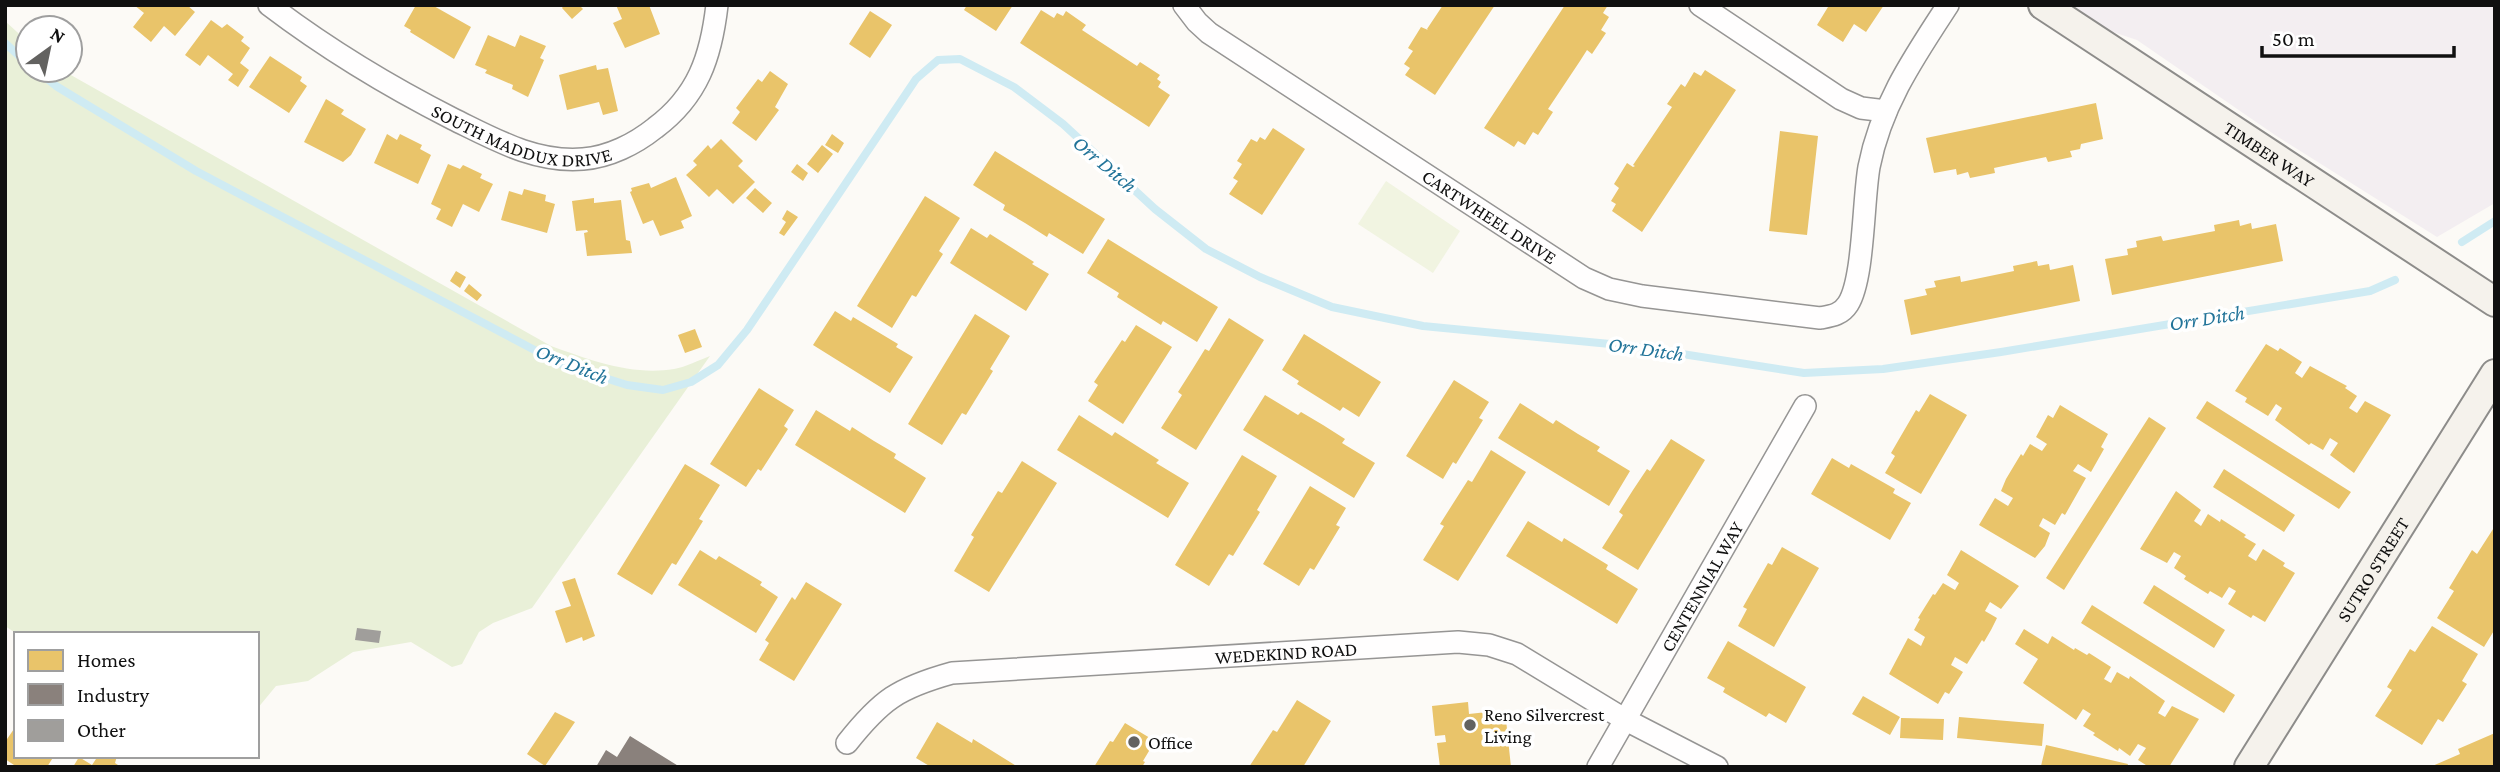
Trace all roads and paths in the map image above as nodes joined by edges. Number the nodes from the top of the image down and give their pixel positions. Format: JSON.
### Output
{"nodes":[{"id":1,"x":268,"y":5,"type":"edge"},
{"id":2,"x":717,"y":5,"type":"edge"},
{"id":3,"x":1184,"y":5,"type":"edge"},
{"id":4,"x":1700,"y":5,"type":"edge"},
{"id":5,"x":1948,"y":5,"type":"edge"},
{"id":6,"x":2043,"y":5,"type":"edge"},
{"id":7,"x":1886,"y":111,"type":"junction"},
{"id":8,"x":2495,"y":302,"type":"edge"},
{"id":9,"x":2495,"y":374,"type":"edge"},
{"id":10,"x":1805,"y":406,"type":"dead end"},
{"id":11,"x":1624,"y":719,"type":"junction"},
{"id":12,"x":847,"y":743,"type":"dead end"},
{"id":13,"x":1598,"y":767,"type":"edge"},
{"id":14,"x":1717,"y":767,"type":"edge"},
{"id":15,"x":2249,"y":767,"type":"edge"}],
"edges":[{"from":1,"to":2,"type":"street","name":"SOUTH MADDUX DRIVE"},
{"from":3,"to":7,"type":"street","name":"CARTWHEEL DRIVE"},
{"from":4,"to":7,"type":"street"},
{"from":5,"to":7,"type":"street"},
{"from":6,"to":8,"type":"street","name":"TIMBER WAY"},
{"from":9,"to":15,"type":"street","name":"SUTRO STREET"},
{"from":10,"to":11,"type":"street","name":"CENTENNIAL WAY"},
{"from":11,"to":12,"type":"street","name":"WEDEKIND ROAD"},
{"from":11,"to":13,"type":"street","name":"CENTENNIAL WAY"},
{"from":11,"to":14,"type":"street","name":"WEDEKIND ROAD"}]}
